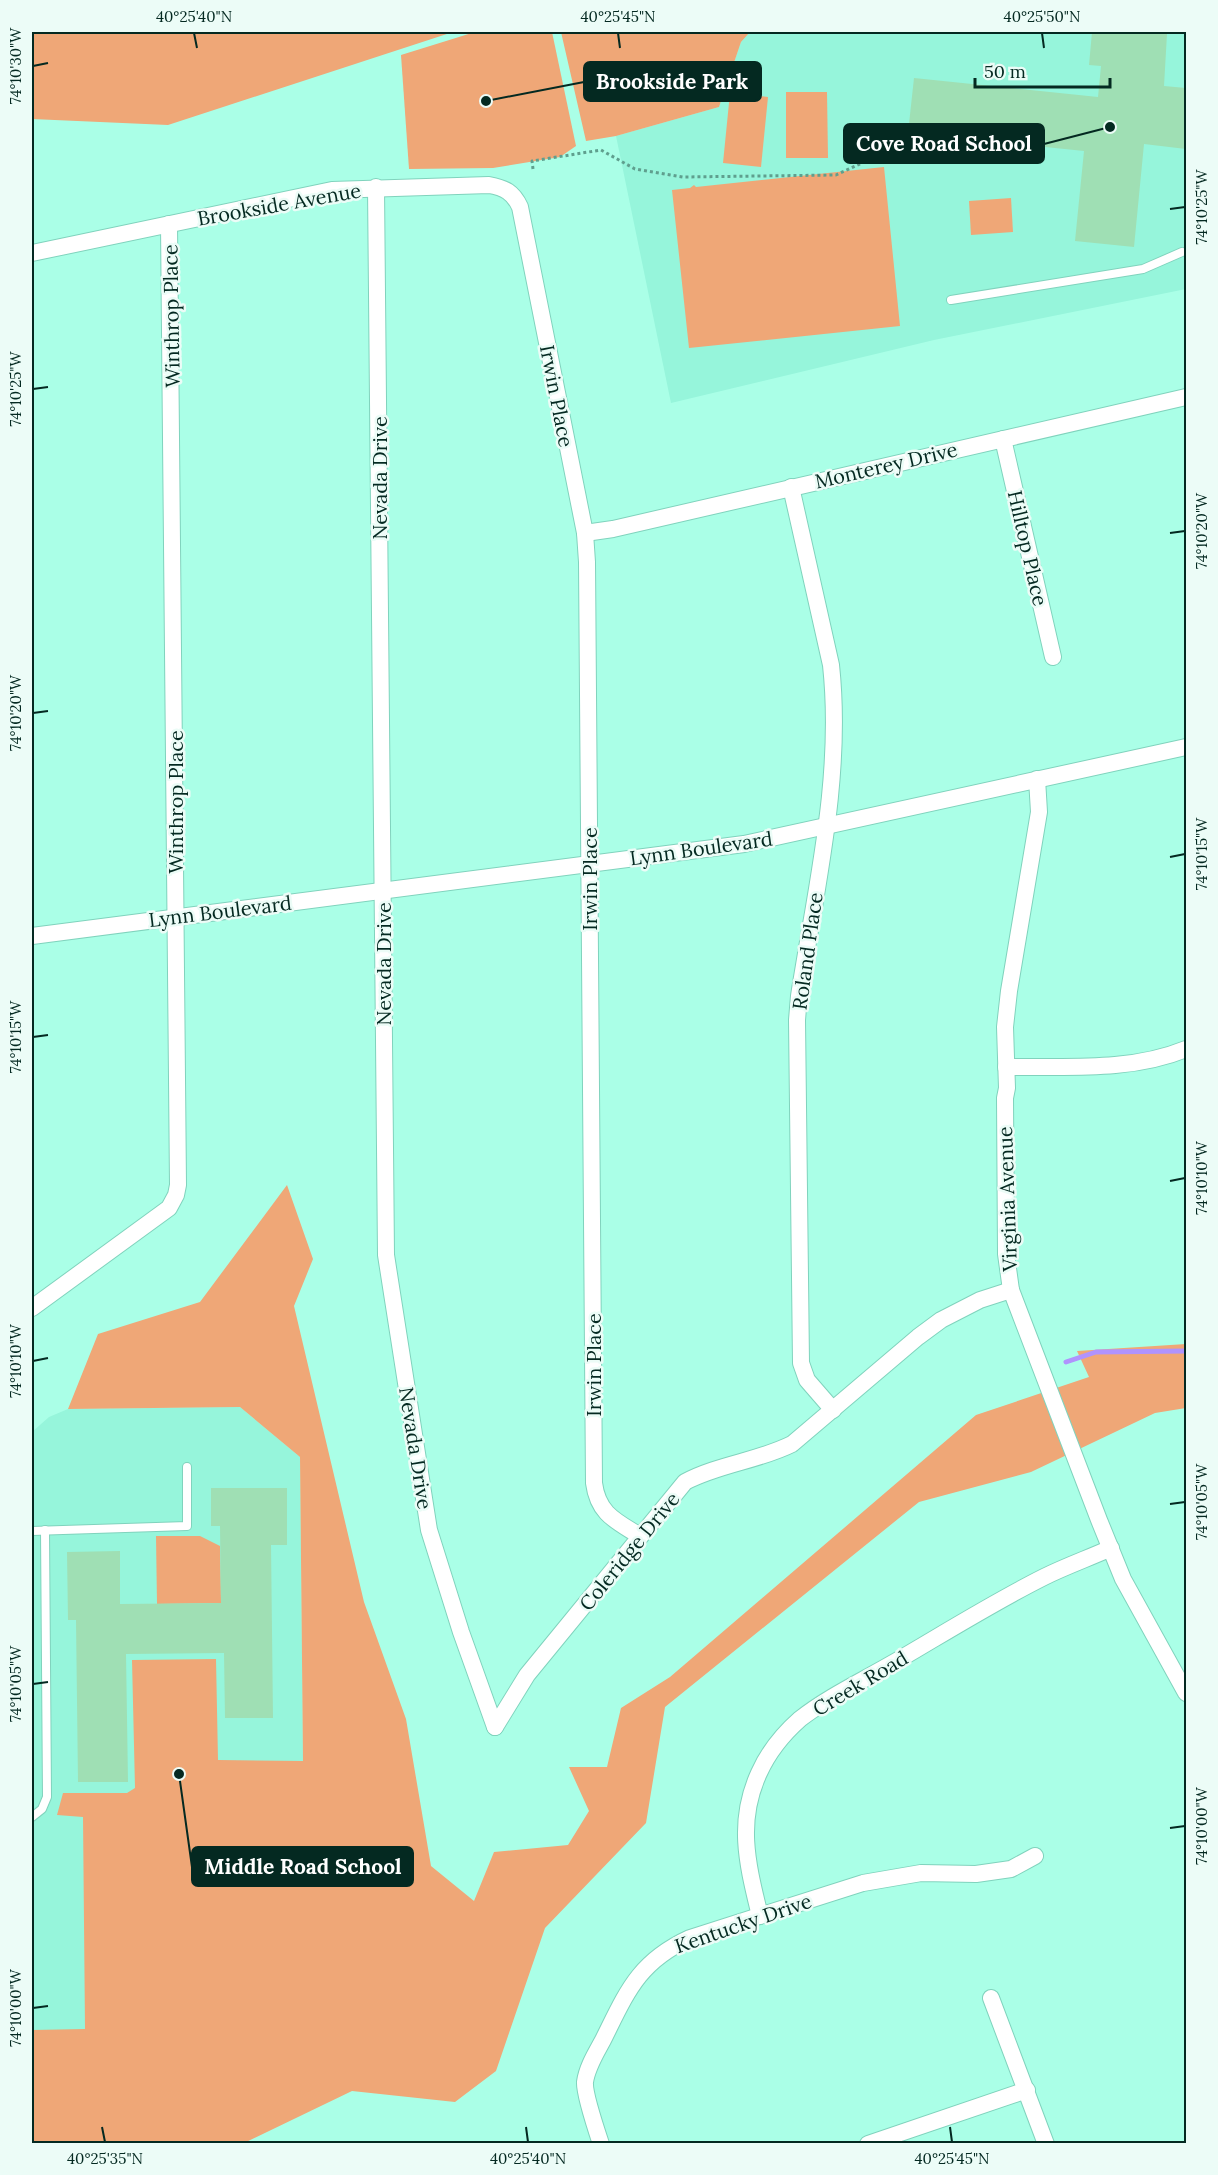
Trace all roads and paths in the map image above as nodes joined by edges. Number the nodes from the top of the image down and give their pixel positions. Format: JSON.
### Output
{"nodes":[{"id":1,"x":873,"y":158,"type":"dead end"},
{"id":2,"x":533,"y":169,"type":"dead end"},
{"id":3,"x":376,"y":187,"type":"junction"},
{"id":4,"x":520,"y":207,"type":"joint"},
{"id":5,"x":169,"y":224,"type":"junction"},
{"id":6,"x":1182,"y":252,"type":"dead end"},
{"id":7,"x":32,"y":253,"type":"edge"},
{"id":8,"x":951,"y":300,"type":"dead end"},
{"id":9,"x":1186,"y":397,"type":"edge"},
{"id":10,"x":1003,"y":439,"type":"junction"},
{"id":11,"x":791,"y":487,"type":"junction"},
{"id":12,"x":585,"y":533,"type":"junction"},
{"id":13,"x":1053,"y":657,"type":"dead end"},
{"id":14,"x":1186,"y":747,"type":"edge"},
{"id":15,"x":1037,"y":779,"type":"junction"},
{"id":16,"x":826,"y":827,"type":"junction"},
{"id":17,"x":589,"y":864,"type":"junction"},
{"id":18,"x":382,"y":890,"type":"junction"},
{"id":19,"x":176,"y":917,"type":"junction"},
{"id":20,"x":32,"y":936,"type":"edge"},
{"id":21,"x":1186,"y":1050,"type":"edge"},
{"id":22,"x":1006,"y":1067,"type":"junction"},
{"id":23,"x":1011,"y":1290,"type":"junction"},
{"id":24,"x":32,"y":1308,"type":"edge"},
{"id":25,"x":833,"y":1410,"type":"junction"},
{"id":26,"x":187,"y":1467,"type":"dead end"},
{"id":27,"x":45,"y":1530,"type":"junction"},
{"id":28,"x":32,"y":1531,"type":"edge"},
{"id":29,"x":640,"y":1536,"type":"junction"},
{"id":30,"x":1111,"y":1548,"type":"junction"},
{"id":31,"x":1186,"y":1693,"type":"edge"},
{"id":32,"x":495,"y":1727,"type":"joint"},
{"id":33,"x":32,"y":1816,"type":"edge"},
{"id":34,"x":1035,"y":1856,"type":"dead end"},
{"id":35,"x":760,"y":1916,"type":"junction"},
{"id":36,"x":991,"y":1998,"type":"dead end"},
{"id":37,"x":1027,"y":2091,"type":"junction"},
{"id":38,"x":601,"y":2144,"type":"edge"},
{"id":39,"x":868,"y":2144,"type":"edge"},
{"id":40,"x":1046,"y":2144,"type":"edge"}],
"edges":[{"from":1,"to":2,"type":"path"},
{"from":3,"to":4,"type":"street","name":"Brookside Avenue"},
{"from":3,"to":5,"type":"street","name":"Brookside Avenue"},
{"from":3,"to":18,"type":"street","name":"Nevada Drive"},
{"from":4,"to":12,"type":"street","name":"Irwin Place"},
{"from":5,"to":7,"type":"street","name":"Brookside Avenue"},
{"from":5,"to":19,"type":"street","name":"Winthrop Place"},
{"from":6,"to":8,"type":"lane"},
{"from":9,"to":10,"type":"street","name":"Monterey Drive"},
{"from":10,"to":11,"type":"street","name":"Monterey Drive"},
{"from":10,"to":13,"type":"street","name":"Hilltop Place"},
{"from":11,"to":12,"type":"street","name":"Monterey Drive"},
{"from":11,"to":16,"type":"street","name":"Roland Place"},
{"from":12,"to":17,"type":"street","name":"Irwin Place"},
{"from":14,"to":15,"type":"street","name":"Lynn Boulevard"},
{"from":15,"to":16,"type":"street","name":"Lynn Boulevard"},
{"from":15,"to":22,"type":"street","name":"Virginia Avenue"},
{"from":16,"to":17,"type":"street","name":"Lynn Boulevard"},
{"from":16,"to":25,"type":"street","name":"Roland Place"},
{"from":17,"to":18,"type":"street","name":"Lynn Boulevard"},
{"from":17,"to":29,"type":"street","name":"Irwin Place"},
{"from":18,"to":19,"type":"street","name":"Lynn Boulevard"},
{"from":18,"to":32,"type":"street","name":"Nevada Drive"},
{"from":19,"to":20,"type":"street","name":"Lynn Boulevard"},
{"from":19,"to":24,"type":"street","name":"Winthrop Place"},
{"from":21,"to":22,"type":"street"},
{"from":22,"to":23,"type":"street","name":"Virginia Avenue"},
{"from":23,"to":25,"type":"street","name":"Coleridge Drive"},
{"from":23,"to":30,"type":"street","name":"Virginia Avenue"},
{"from":25,"to":29,"type":"street","name":"Coleridge Drive"},
{"from":26,"to":27,"type":"lane"},
{"from":27,"to":28,"type":"lane"},
{"from":27,"to":33,"type":"lane"},
{"from":29,"to":32,"type":"street","name":"Coleridge Drive"},
{"from":30,"to":31,"type":"street","name":"Virginia Avenue"},
{"from":30,"to":35,"type":"street","name":"Creek Road"},
{"from":34,"to":35,"type":"street","name":"Kentucky Drive"},
{"from":35,"to":38,"type":"street","name":"Kentucky Drive"},
{"from":36,"to":37,"type":"street"},
{"from":37,"to":39,"type":"street"},
{"from":37,"to":40,"type":"street"}]}
